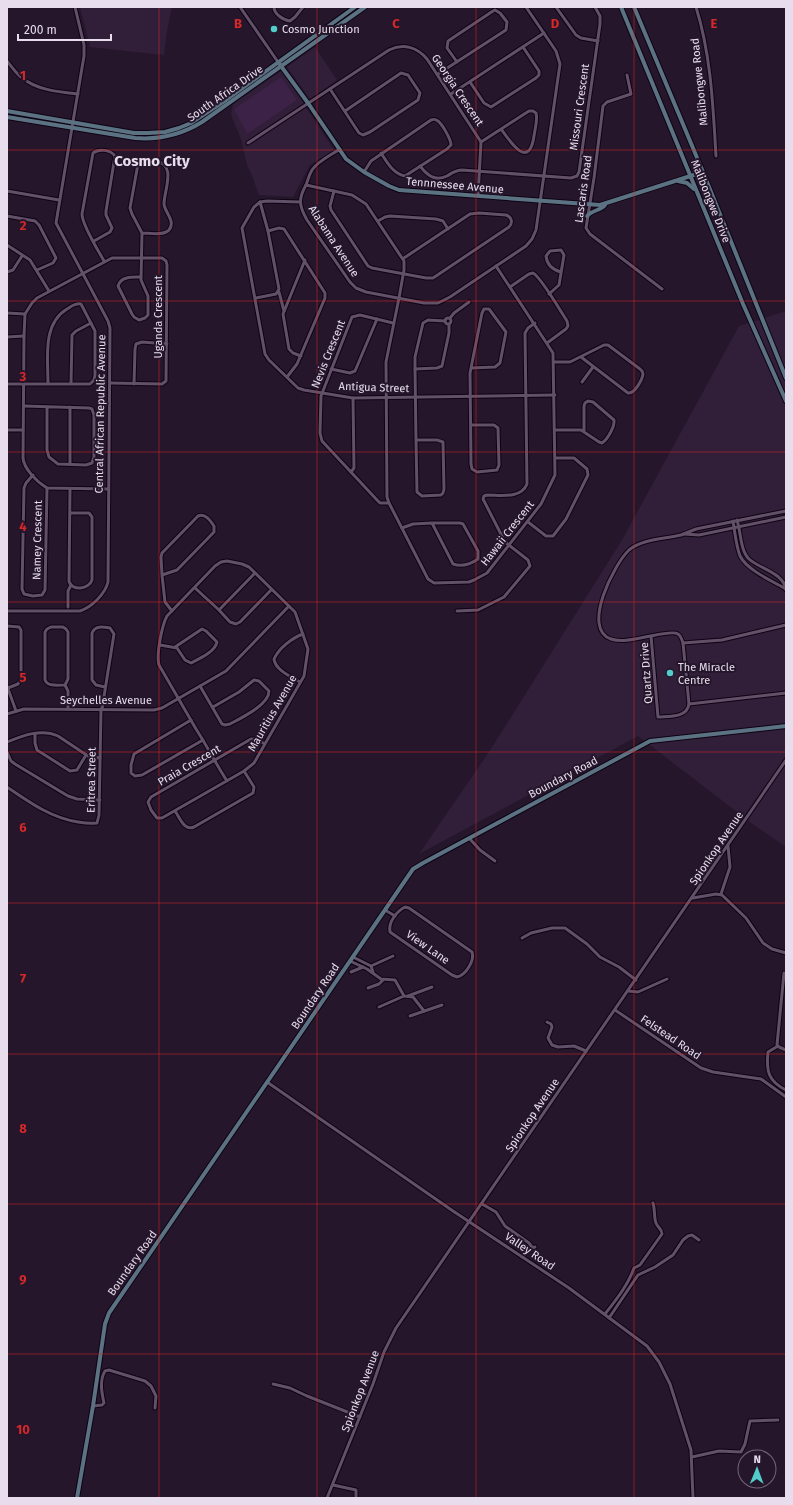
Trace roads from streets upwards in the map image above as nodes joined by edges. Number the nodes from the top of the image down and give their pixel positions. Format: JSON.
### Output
{"nodes":[{"id":1,"x":75,"y":7,"type":"edge"},
{"id":2,"x":240,"y":7,"type":"edge"},
{"id":3,"x":274,"y":7,"type":"edge"},
{"id":4,"x":303,"y":7,"type":"edge"},
{"id":5,"x":355,"y":7,"type":"edge"},
{"id":6,"x":364,"y":7,"type":"edge"},
{"id":7,"x":526,"y":7,"type":"edge"},
{"id":8,"x":556,"y":7,"type":"edge"},
{"id":9,"x":595,"y":7,"type":"edge"},
{"id":10,"x":621,"y":7,"type":"edge"},
{"id":11,"x":634,"y":7,"type":"edge"},
{"id":12,"x":696,"y":7,"type":"edge"},
{"id":13,"x":544,"y":33,"type":"junction"},
{"id":14,"x":598,"y":41,"type":"junction"},
{"id":15,"x":523,"y":47,"type":"junction"},
{"id":16,"x":7,"y":60,"type":"edge"},
{"id":17,"x":457,"y":62,"type":"junction"},
{"id":18,"x":279,"y":64,"type":"junction"},
{"id":19,"x":438,"y":74,"type":"junction"},
{"id":20,"x":626,"y":75,"type":"dead end"},
{"id":21,"x":470,"y":82,"type":"junction"},
{"id":22,"x":330,"y":89,"type":"junction"},
{"id":23,"x":78,"y":94,"type":"junction"},
{"id":24,"x":451,"y":94,"type":"junction"},
{"id":25,"x":308,"y":103,"type":"junction"},
{"id":26,"x":345,"y":110,"type":"junction"},
{"id":27,"x":7,"y":111,"type":"edge"},
{"id":28,"x":7,"y":117,"type":"edge"},
{"id":29,"x":73,"y":123,"type":"junction"},
{"id":30,"x":72,"y":128,"type":"junction"},
{"id":31,"x":502,"y":129,"type":"junction"},
{"id":32,"x":481,"y":142,"type":"junction"},
{"id":33,"x":248,"y":143,"type":"dead end"},
{"id":34,"x":340,"y":149,"type":"junction"},
{"id":35,"x":381,"y":153,"type":"junction"},
{"id":36,"x":716,"y":156,"type":"dead end"},
{"id":37,"x":420,"y":166,"type":"junction"},
{"id":38,"x":364,"y":172,"type":"junction"},
{"id":39,"x":480,"y":172,"type":"junction"},
{"id":40,"x":703,"y":172,"type":"junction"},
{"id":41,"x":544,"y":176,"type":"junction"},
{"id":42,"x":690,"y":176,"type":"junction"},
{"id":43,"x":676,"y":181,"type":"junction"},
{"id":44,"x":306,"y":185,"type":"junction"},
{"id":45,"x":696,"y":190,"type":"junction"},
{"id":46,"x":7,"y":191,"type":"edge"},
{"id":47,"x":334,"y":191,"type":"junction"},
{"id":48,"x":478,"y":196,"type":"junction"},
{"id":49,"x":59,"y":200,"type":"junction"},
{"id":50,"x":540,"y":201,"type":"junction"},
{"id":51,"x":260,"y":202,"type":"junction"},
{"id":52,"x":300,"y":202,"type":"junction"},
{"id":53,"x":589,"y":204,"type":"junction"},
{"id":54,"x":605,"y":204,"type":"junction"},
{"id":55,"x":7,"y":216,"type":"edge"},
{"id":56,"x":588,"y":216,"type":"junction"},
{"id":57,"x":378,"y":221,"type":"junction"},
{"id":58,"x":448,"y":229,"type":"junction"},
{"id":59,"x":268,"y":231,"type":"junction"},
{"id":60,"x":142,"y":233,"type":"junction"},
{"id":61,"x":94,"y":241,"type":"junction"},
{"id":62,"x":7,"y":245,"type":"edge"},
{"id":63,"x":22,"y":256,"type":"junction"},
{"id":64,"x":142,"y":257,"type":"junction"},
{"id":65,"x":404,"y":258,"type":"junction"},
{"id":66,"x":305,"y":260,"type":"junction"},
{"id":67,"x":104,"y":261,"type":"junction"},
{"id":68,"x":496,"y":266,"type":"junction"},
{"id":69,"x":37,"y":270,"type":"junction"},
{"id":70,"x":7,"y":272,"type":"edge"},
{"id":71,"x":561,"y":272,"type":"junction"},
{"id":72,"x":82,"y":273,"type":"junction"},
{"id":73,"x":403,"y":274,"type":"junction"},
{"id":74,"x":141,"y":277,"type":"junction"},
{"id":75,"x":510,"y":286,"type":"junction"},
{"id":76,"x":662,"y":289,"type":"dead end"},
{"id":77,"x":49,"y":291,"type":"junction"},
{"id":78,"x":279,"y":292,"type":"junction"},
{"id":79,"x":549,"y":294,"type":"junction"},
{"id":80,"x":256,"y":298,"type":"junction"},
{"id":81,"x":399,"y":298,"type":"junction"},
{"id":82,"x":469,"y":302,"type":"dead end"},
{"id":83,"x":284,"y":312,"type":"junction"},
{"id":84,"x":7,"y":313,"type":"edge"},
{"id":85,"x":25,"y":314,"type":"junction"},
{"id":86,"x":450,"y":318,"type":"junction"},
{"id":87,"x":376,"y":319,"type":"junction"},
{"id":88,"x":445,"y":321,"type":"junction"},
{"id":89,"x":91,"y":322,"type":"junction"},
{"id":90,"x":393,"y":323,"type":"junction"},
{"id":91,"x":535,"y":323,"type":"junction"},
{"id":92,"x":449,"y":324,"type":"junction"},
{"id":93,"x":24,"y":336,"type":"junction"},
{"id":94,"x":7,"y":337,"type":"edge"},
{"id":95,"x":547,"y":343,"type":"junction"},
{"id":96,"x":167,"y":344,"type":"junction"},
{"id":97,"x":300,"y":356,"type":"junction"},
{"id":98,"x":581,"y":357,"type":"junction"},
{"id":99,"x":554,"y":362,"type":"junction"},
{"id":100,"x":593,"y":367,"type":"junction"},
{"id":101,"x":415,"y":368,"type":"junction"},
{"id":102,"x":471,"y":368,"type":"junction"},
{"id":103,"x":331,"y":369,"type":"junction"},
{"id":104,"x":288,"y":377,"type":"junction"},
{"id":105,"x":786,"y":378,"type":"edge"},
{"id":106,"x":582,"y":382,"type":"dead end"},
{"id":107,"x":48,"y":383,"type":"junction"},
{"id":108,"x":71,"y":383,"type":"junction"},
{"id":109,"x":110,"y":383,"type":"junction"},
{"id":110,"x":7,"y":384,"type":"edge"},
{"id":111,"x":24,"y":384,"type":"junction"},
{"id":112,"x":134,"y":384,"type":"junction"},
{"id":113,"x":322,"y":393,"type":"junction"},
{"id":114,"x":555,"y":395,"type":"junction"},
{"id":115,"x":526,"y":396,"type":"junction"},
{"id":116,"x":470,"y":397,"type":"junction"},
{"id":117,"x":353,"y":398,"type":"junction"},
{"id":118,"x":386,"y":398,"type":"junction"},
{"id":119,"x":415,"y":398,"type":"junction"},
{"id":120,"x":786,"y":401,"type":"edge"},
{"id":121,"x":24,"y":406,"type":"junction"},
{"id":122,"x":47,"y":407,"type":"junction"},
{"id":123,"x":70,"y":407,"type":"junction"},
{"id":124,"x":471,"y":425,"type":"junction"},
{"id":125,"x":7,"y":430,"type":"edge"},
{"id":126,"x":23,"y":430,"type":"junction"},
{"id":127,"x":555,"y":430,"type":"junction"},
{"id":128,"x":584,"y":431,"type":"junction"},
{"id":129,"x":416,"y":440,"type":"junction"},
{"id":130,"x":556,"y":458,"type":"junction"},
{"id":131,"x":70,"y":464,"type":"junction"},
{"id":132,"x":351,"y":472,"type":"junction"},
{"id":133,"x":33,"y":475,"type":"junction"},
{"id":134,"x":47,"y":488,"type":"junction"},
{"id":135,"x":70,"y":489,"type":"junction"},
{"id":136,"x":108,"y":489,"type":"junction"},
{"id":137,"x":389,"y":503,"type":"junction"},
{"id":138,"x":786,"y":510,"type":"edge"},
{"id":139,"x":70,"y":513,"type":"junction"},
{"id":140,"x":786,"y":517,"type":"edge"},
{"id":141,"x":737,"y":520,"type":"junction"},
{"id":142,"x":732,"y":521,"type":"junction"},
{"id":143,"x":528,"y":522,"type":"junction"},
{"id":144,"x":432,"y":523,"type":"junction"},
{"id":145,"x":739,"y":526,"type":"junction"},
{"id":146,"x":734,"y":527,"type":"junction"},
{"id":147,"x":402,"y":528,"type":"junction"},
{"id":148,"x":682,"y":534,"type":"junction"},
{"id":149,"x":509,"y":545,"type":"junction"},
{"id":150,"x":255,"y":573,"type":"junction"},
{"id":151,"x":162,"y":575,"type":"junction"},
{"id":152,"x":71,"y":586,"type":"junction"},
{"id":153,"x":194,"y":588,"type":"junction"},
{"id":154,"x":786,"y":589,"type":"edge"},
{"id":155,"x":271,"y":590,"type":"junction"},
{"id":156,"x":289,"y":606,"type":"junction"},
{"id":157,"x":68,"y":607,"type":"dead end"},
{"id":158,"x":219,"y":610,"type":"junction"},
{"id":159,"x":7,"y":611,"type":"edge"},
{"id":160,"x":172,"y":611,"type":"junction"},
{"id":161,"x":458,"y":611,"type":"dead end"},
{"id":162,"x":786,"y":625,"type":"edge"},
{"id":163,"x":7,"y":626,"type":"edge"},
{"id":164,"x":303,"y":634,"type":"junction"},
{"id":165,"x":651,"y":636,"type":"junction"},
{"id":166,"x":683,"y":643,"type":"junction"},
{"id":167,"x":160,"y":645,"type":"junction"},
{"id":168,"x":175,"y":647,"type":"junction"},
{"id":169,"x":300,"y":682,"type":"junction"},
{"id":170,"x":65,"y":685,"type":"junction"},
{"id":171,"x":200,"y":686,"type":"junction"},
{"id":172,"x":7,"y":687,"type":"edge"},
{"id":173,"x":105,"y":687,"type":"junction"},
{"id":174,"x":786,"y":693,"type":"edge"},
{"id":175,"x":179,"y":698,"type":"junction"},
{"id":176,"x":689,"y":704,"type":"junction"},
{"id":177,"x":212,"y":708,"type":"junction"},
{"id":178,"x":68,"y":709,"type":"junction"},
{"id":179,"x":101,"y":709,"type":"junction"},
{"id":180,"x":16,"y":711,"type":"junction"},
{"id":181,"x":7,"y":714,"type":"edge"},
{"id":182,"x":191,"y":720,"type":"junction"},
{"id":183,"x":786,"y":726,"type":"edge"},
{"id":184,"x":35,"y":734,"type":"junction"},
{"id":185,"x":203,"y":740,"type":"junction"},
{"id":186,"x":7,"y":742,"type":"edge"},
{"id":187,"x":264,"y":744,"type":"junction"},
{"id":188,"x":7,"y":752,"type":"edge"},
{"id":189,"x":86,"y":755,"type":"junction"},
{"id":190,"x":100,"y":758,"type":"junction"},
{"id":191,"x":786,"y":760,"type":"edge"},
{"id":192,"x":215,"y":761,"type":"junction"},
{"id":193,"x":244,"y":771,"type":"junction"},
{"id":194,"x":227,"y":781,"type":"junction"},
{"id":195,"x":7,"y":787,"type":"edge"},
{"id":196,"x":100,"y":800,"type":"junction"},
{"id":197,"x":175,"y":811,"type":"junction"},
{"id":198,"x":164,"y":817,"type":"joint"},
{"id":199,"x":469,"y":838,"type":"junction"},
{"id":200,"x":728,"y":846,"type":"junction"},
{"id":201,"x":495,"y":861,"type":"dead end"},
{"id":202,"x":721,"y":894,"type":"junction"},
{"id":203,"x":692,"y":898,"type":"junction"},
{"id":204,"x":385,"y":910,"type":"junction"},
{"id":205,"x":395,"y":916,"type":"junction"},
{"id":206,"x":522,"y":938,"type":"dead end"},
{"id":207,"x":786,"y":953,"type":"edge"},
{"id":208,"x":392,"y":956,"type":"dead end"},
{"id":209,"x":352,"y":959,"type":"junction"},
{"id":210,"x":364,"y":966,"type":"junction"},
{"id":211,"x":371,"y":966,"type":"junction"},
{"id":212,"x":351,"y":972,"type":"dead end"},
{"id":213,"x":373,"y":972,"type":"junction"},
{"id":214,"x":784,"y":973,"type":"dead end"},
{"id":215,"x":668,"y":979,"type":"dead end"},
{"id":216,"x":383,"y":980,"type":"junction"},
{"id":217,"x":636,"y":980,"type":"junction"},
{"id":218,"x":432,"y":987,"type":"dead end"},
{"id":219,"x":368,"y":988,"type":"dead end"},
{"id":220,"x":628,"y":991,"type":"junction"},
{"id":221,"x":406,"y":996,"type":"junction"},
{"id":222,"x":442,"y":1005,"type":"dead end"},
{"id":223,"x":379,"y":1007,"type":"dead end"},
{"id":224,"x":615,"y":1010,"type":"junction"},
{"id":225,"x":424,"y":1011,"type":"junction"},
{"id":226,"x":410,"y":1016,"type":"dead end"},
{"id":227,"x":547,"y":1022,"type":"dead end"},
{"id":228,"x":778,"y":1046,"type":"junction"},
{"id":229,"x":786,"y":1050,"type":"edge"},
{"id":230,"x":586,"y":1051,"type":"junction"},
{"id":231,"x":267,"y":1082,"type":"junction"},
{"id":232,"x":786,"y":1090,"type":"edge"},
{"id":233,"x":786,"y":1097,"type":"edge"},
{"id":234,"x":653,"y":1203,"type":"dead end"},
{"id":235,"x":482,"y":1204,"type":"junction"},
{"id":236,"x":470,"y":1222,"type":"junction"},
{"id":237,"x":699,"y":1240,"type":"dead end"},
{"id":238,"x":522,"y":1257,"type":"junction"},
{"id":239,"x":605,"y":1314,"type":"junction"},
{"id":240,"x":609,"y":1318,"type":"junction"},
{"id":241,"x":273,"y":1384,"type":"dead end"},
{"id":242,"x":93,"y":1406,"type":"junction"},
{"id":243,"x":154,"y":1408,"type":"dead end"},
{"id":244,"x":360,"y":1417,"type":"junction"},
{"id":245,"x":778,"y":1420,"type":"dead end"},
{"id":246,"x":692,"y":1457,"type":"junction"},
{"id":247,"x":333,"y":1485,"type":"junction"},
{"id":248,"x":77,"y":1498,"type":"edge"},
{"id":249,"x":327,"y":1498,"type":"edge"},
{"id":250,"x":356,"y":1498,"type":"edge"},
{"id":251,"x":693,"y":1498,"type":"edge"}],
"edges":[{"from":1,"to":23,"type":"street","name":"Central African Republic Avenue"},
{"from":2,"to":18,"type":"street","name":"Tennnessee Avenue"},
{"from":3,"to":4,"type":"street"},
{"from":5,"to":18,"type":"street","name":"South Africa Drive"},
{"from":6,"to":18,"type":"street","name":"South Africa Drive"},
{"from":7,"to":13,"type":"street","name":"Alabama Avenue"},
{"from":8,"to":14,"type":"street"},
{"from":9,"to":14,"type":"street","name":"Missouri Crescent"},
{"from":10,"to":42,"type":"street","name":"Malibongwe Drive"},
{"from":11,"to":40,"type":"street","name":"Malibongwe Drive"},
{"from":12,"to":36,"type":"street","name":"Malibongwe Road"},
{"from":13,"to":15,"type":"street"},
{"from":13,"to":41,"type":"street","name":"Alabama Avenue"},
{"from":14,"to":41,"type":"street","name":"Missouri Crescent"},
{"from":15,"to":21,"type":"street"},
{"from":15,"to":21,"type":"street"},
{"from":16,"to":23,"type":"street"},
{"from":17,"to":17,"type":"street"},
{"from":17,"to":19,"type":"street"},
{"from":18,"to":25,"type":"street","name":"Tennnessee Avenue"},
{"from":18,"to":29,"type":"street","name":"South Africa Drive"},
{"from":18,"to":30,"type":"street","name":"South Africa Drive"},
{"from":19,"to":22,"type":"street","name":"Georgia Crescent"},
{"from":19,"to":24,"type":"street","name":"Georgia Crescent"},
{"from":20,"to":53,"type":"street","name":"Lascaris Road"},
{"from":21,"to":24,"type":"street"},
{"from":22,"to":25,"type":"street","name":"Georgia Crescent"},
{"from":22,"to":26,"type":"street"},
{"from":23,"to":29,"type":"street","name":"Central African Republic Avenue"},
{"from":24,"to":32,"type":"street","name":"Georgia Crescent"},
{"from":25,"to":33,"type":"street","name":"Georgia Crescent"},
{"from":25,"to":34,"type":"street","name":"Tennnessee Avenue"},
{"from":26,"to":26,"type":"street"},
{"from":27,"to":29,"type":"street","name":"South Africa Drive"},
{"from":28,"to":30,"type":"street","name":"South Africa Drive"},
{"from":29,"to":30,"type":"street","name":"Central African Republic Avenue"},
{"from":30,"to":49,"type":"street","name":"Central African Republic Avenue"},
{"from":31,"to":31,"type":"street"},
{"from":31,"to":32,"type":"street"},
{"from":32,"to":39,"type":"street","name":"Georgia Crescent"},
{"from":34,"to":38,"type":"street","name":"Tennnessee Avenue"},
{"from":34,"to":44,"type":"street","name":"Alabama Avenue"},
{"from":35,"to":37,"type":"street"},
{"from":35,"to":37,"type":"street"},
{"from":35,"to":38,"type":"street"},
{"from":37,"to":39,"type":"street","name":"Missouri Crescent"},
{"from":38,"to":48,"type":"street","name":"Tennnessee Avenue"},
{"from":39,"to":41,"type":"street","name":"Missouri Crescent"},
{"from":39,"to":48,"type":"street","name":"Georgia Crescent"},
{"from":40,"to":42,"type":"street","name":"Tennnessee Avenue"},
{"from":40,"to":105,"type":"street","name":"Malibongwe Drive"},
{"from":41,"to":50,"type":"street","name":"Alabama Avenue"},
{"from":42,"to":43,"type":"street","name":"Tennnessee Avenue"},
{"from":42,"to":45,"type":"street","name":"Malibongwe Drive"},
{"from":43,"to":45,"type":"street"},
{"from":43,"to":54,"type":"street","name":"Tennnessee Avenue"},
{"from":44,"to":47,"type":"street"},
{"from":44,"to":52,"type":"street","name":"Alabama Avenue"},
{"from":45,"to":120,"type":"street","name":"Malibongwe Drive"},
{"from":46,"to":49,"type":"street"},
{"from":47,"to":57,"type":"street"},
{"from":47,"to":73,"type":"street"},
{"from":48,"to":50,"type":"street","name":"Tennnessee Avenue"},
{"from":49,"to":72,"type":"street","name":"Central African Republic Avenue"},
{"from":50,"to":53,"type":"street","name":"Tennnessee Avenue"},
{"from":50,"to":68,"type":"street","name":"Alabama Avenue"},
{"from":51,"to":52,"type":"street"},
{"from":51,"to":59,"type":"street"},
{"from":51,"to":80,"type":"street","name":"Antigua Street"},
{"from":52,"to":81,"type":"street","name":"Alabama Avenue"},
{"from":53,"to":54,"type":"street","name":"Tennnessee Avenue"},
{"from":53,"to":56,"type":"street","name":"Lascaris Road"},
{"from":54,"to":56,"type":"street"},
{"from":55,"to":69,"type":"street"},
{"from":56,"to":76,"type":"street","name":"Lascaris Road"},
{"from":57,"to":58,"type":"street"},
{"from":57,"to":65,"type":"street"},
{"from":58,"to":65,"type":"street"},
{"from":58,"to":73,"type":"street"},
{"from":59,"to":66,"type":"street"},
{"from":59,"to":78,"type":"street"},
{"from":60,"to":60,"type":"street"},
{"from":60,"to":64,"type":"street"},
{"from":61,"to":61,"type":"street"},
{"from":61,"to":67,"type":"street"},
{"from":62,"to":63,"type":"street"},
{"from":63,"to":69,"type":"street"},
{"from":63,"to":70,"type":"street"},
{"from":64,"to":67,"type":"street","name":"Uganda Crescent"},
{"from":64,"to":74,"type":"street"},
{"from":64,"to":96,"type":"street","name":"Uganda Crescent"},
{"from":65,"to":73,"type":"street","name":"Hawaii Crescent"},
{"from":66,"to":83,"type":"street"},
{"from":66,"to":97,"type":"street"},
{"from":67,"to":72,"type":"street","name":"Uganda Crescent"},
{"from":68,"to":75,"type":"street","name":"Hawaii Crescent"},
{"from":68,"to":81,"type":"street","name":"Alabama Avenue"},
{"from":69,"to":77,"type":"street"},
{"from":71,"to":71,"type":"street"},
{"from":71,"to":79,"type":"street"},
{"from":72,"to":77,"type":"street","name":"Uganda Crescent"},
{"from":72,"to":109,"type":"street","name":"Central African Republic Avenue"},
{"from":73,"to":81,"type":"street","name":"Hawaii Crescent"},
{"from":74,"to":74,"type":"street"},
{"from":75,"to":79,"type":"street"},
{"from":75,"to":91,"type":"street","name":"Hawaii Crescent"},
{"from":77,"to":85,"type":"street","name":"Uganda Crescent"},
{"from":78,"to":80,"type":"street"},
{"from":78,"to":83,"type":"street"},
{"from":79,"to":95,"type":"street"},
{"from":80,"to":104,"type":"street","name":"Antigua Street"},
{"from":81,"to":90,"type":"street","name":"Hawaii Crescent"},
{"from":82,"to":86,"type":"street"},
{"from":83,"to":97,"type":"street"},
{"from":84,"to":85,"type":"street"},
{"from":85,"to":93,"type":"street"},
{"from":86,"to":88,"type":"street"},
{"from":86,"to":92,"type":"street"},
{"from":87,"to":90,"type":"street","name":"Nevis Crescent"},
{"from":87,"to":103,"type":"street","name":"Nevis Crescent"},
{"from":87,"to":103,"type":"street"},
{"from":88,"to":92,"type":"street"},
{"from":88,"to":101,"type":"street"},
{"from":89,"to":107,"type":"street"},
{"from":89,"to":108,"type":"street"},
{"from":89,"to":108,"type":"street"},
{"from":90,"to":118,"type":"street","name":"Hawaii Crescent"},
{"from":91,"to":95,"type":"street","name":"Hawaii Crescent"},
{"from":91,"to":115,"type":"street"},
{"from":92,"to":101,"type":"street"},
{"from":93,"to":94,"type":"street"},
{"from":93,"to":111,"type":"street"},
{"from":95,"to":99,"type":"street","name":"Hawaii Crescent"},
{"from":96,"to":112,"type":"street","name":"Uganda Crescent"},
{"from":96,"to":112,"type":"street"},
{"from":97,"to":104,"type":"street"},
{"from":98,"to":99,"type":"street"},
{"from":98,"to":100,"type":"street"},
{"from":98,"to":100,"type":"street"},
{"from":99,"to":114,"type":"street","name":"Hawaii Crescent"},
{"from":100,"to":106,"type":"street"},
{"from":101,"to":119,"type":"street"},
{"from":102,"to":102,"type":"street"},
{"from":102,"to":116,"type":"street"},
{"from":103,"to":113,"type":"street","name":"Nevis Crescent"},
{"from":104,"to":113,"type":"street","name":"Antigua Street"},
{"from":107,"to":108,"type":"street"},
{"from":107,"to":111,"type":"street"},
{"from":109,"to":112,"type":"street","name":"Uganda Crescent"},
{"from":109,"to":136,"type":"street","name":"Central African Republic Avenue"},
{"from":110,"to":111,"type":"street"},
{"from":111,"to":121,"type":"street"},
{"from":113,"to":117,"type":"street","name":"Antigua Street"},
{"from":113,"to":132,"type":"street","name":"Nevis Crescent"},
{"from":114,"to":115,"type":"street","name":"Antigua Street"},
{"from":114,"to":127,"type":"street","name":"Hawaii Crescent"},
{"from":115,"to":116,"type":"street","name":"Antigua Street"},
{"from":115,"to":149,"type":"street"},
{"from":116,"to":119,"type":"street","name":"Antigua Street"},
{"from":116,"to":124,"type":"street"},
{"from":117,"to":118,"type":"street","name":"Antigua Street"},
{"from":117,"to":132,"type":"street"},
{"from":118,"to":119,"type":"street","name":"Antigua Street"},
{"from":118,"to":137,"type":"street","name":"Hawaii Crescent"},
{"from":119,"to":129,"type":"street"},
{"from":121,"to":122,"type":"street"},
{"from":121,"to":126,"type":"street"},
{"from":122,"to":123,"type":"street"},
{"from":122,"to":131,"type":"street"},
{"from":123,"to":131,"type":"street"},
{"from":123,"to":131,"type":"street"},
{"from":124,"to":124,"type":"street"},
{"from":125,"to":126,"type":"street"},
{"from":126,"to":133,"type":"street"},
{"from":127,"to":128,"type":"street"},
{"from":127,"to":130,"type":"street","name":"Hawaii Crescent"},
{"from":128,"to":128,"type":"street"},
{"from":129,"to":129,"type":"street"},
{"from":130,"to":143,"type":"street","name":"Hawaii Crescent"},
{"from":130,"to":143,"type":"street"},
{"from":132,"to":137,"type":"street","name":"Nevis Crescent"},
{"from":133,"to":134,"type":"street"},
{"from":133,"to":134,"type":"street","name":"Namey Crescent"},
{"from":134,"to":135,"type":"street"},
{"from":135,"to":136,"type":"street"},
{"from":135,"to":139,"type":"street"},
{"from":136,"to":159,"type":"street","name":"Central African Republic Avenue"},
{"from":137,"to":147,"type":"street","name":"Hawaii Crescent"},
{"from":138,"to":141,"type":"street"},
{"from":139,"to":152,"type":"street"},
{"from":139,"to":152,"type":"street"},
{"from":140,"to":145,"type":"street"},
{"from":141,"to":142,"type":"street"},
{"from":141,"to":145,"type":"street"},
{"from":142,"to":146,"type":"street"},
{"from":142,"to":148,"type":"street"},
{"from":143,"to":149,"type":"street","name":"Hawaii Crescent"},
{"from":144,"to":144,"type":"street"},
{"from":144,"to":147,"type":"street"},
{"from":145,"to":146,"type":"street"},
{"from":145,"to":154,"type":"street"},
{"from":146,"to":148,"type":"street"},
{"from":146,"to":154,"type":"street"},
{"from":147,"to":149,"type":"street","name":"Hawaii Crescent"},
{"from":148,"to":165,"type":"street"},
{"from":149,"to":161,"type":"street"},
{"from":150,"to":153,"type":"street","name":"Mauritius Avenue"},
{"from":150,"to":155,"type":"street","name":"Mauritius Avenue"},
{"from":150,"to":158,"type":"street"},
{"from":151,"to":151,"type":"street"},
{"from":151,"to":160,"type":"street"},
{"from":152,"to":157,"type":"street"},
{"from":153,"to":158,"type":"street"},
{"from":153,"to":160,"type":"street","name":"Mauritius Avenue"},
{"from":155,"to":156,"type":"street","name":"Mauritius Avenue"},
{"from":155,"to":158,"type":"street"},
{"from":156,"to":164,"type":"street","name":"Mauritius Avenue"},
{"from":156,"to":171,"type":"street","name":"Seychelles Avenue"},
{"from":160,"to":167,"type":"street","name":"Mauritius Avenue"},
{"from":162,"to":166,"type":"street"},
{"from":163,"to":172,"type":"street"},
{"from":164,"to":169,"type":"street","name":"Mauritius Avenue"},
{"from":164,"to":169,"type":"street"},
{"from":165,"to":166,"type":"street","name":"Quartz Drive"},
{"from":165,"to":176,"type":"street","name":"Quartz Drive"},
{"from":166,"to":176,"type":"street"},
{"from":167,"to":168,"type":"street"},
{"from":167,"to":175,"type":"street","name":"Mauritius Avenue"},
{"from":168,"to":168,"type":"street"},
{"from":169,"to":187,"type":"street","name":"Mauritius Avenue"},
{"from":170,"to":170,"type":"street"},
{"from":170,"to":178,"type":"street"},
{"from":171,"to":175,"type":"street","name":"Seychelles Avenue"},
{"from":171,"to":177,"type":"street"},
{"from":172,"to":180,"type":"street"},
{"from":173,"to":173,"type":"street","name":"Eritrea Street"},
{"from":173,"to":179,"type":"street","name":"Eritrea Street"},
{"from":174,"to":176,"type":"street"},
{"from":175,"to":179,"type":"street","name":"Seychelles Avenue"},
{"from":175,"to":182,"type":"street","name":"Mauritius Avenue"},
{"from":177,"to":177,"type":"street"},
{"from":178,"to":179,"type":"street","name":"Seychelles Avenue"},
{"from":178,"to":180,"type":"street","name":"Seychelles Avenue"},
{"from":179,"to":190,"type":"street","name":"Eritrea Street"},
{"from":180,"to":181,"type":"street","name":"Seychelles Avenue"},
{"from":182,"to":185,"type":"street","name":"Mauritius Avenue"},
{"from":182,"to":185,"type":"street"},
{"from":183,"to":199,"type":"street","name":"Boundary Road"},
{"from":184,"to":186,"type":"street"},
{"from":184,"to":189,"type":"street"},
{"from":184,"to":189,"type":"street"},
{"from":185,"to":192,"type":"street","name":"Mauritius Avenue"},
{"from":187,"to":192,"type":"street","name":"Praia Crescent"},
{"from":187,"to":193,"type":"street","name":"Mauritius Avenue"},
{"from":188,"to":196,"type":"street"},
{"from":189,"to":190,"type":"street"},
{"from":190,"to":196,"type":"street","name":"Eritrea Street"},
{"from":191,"to":200,"type":"street","name":"Spionkop Avenue"},
{"from":192,"to":194,"type":"street","name":"Mauritius Avenue"},
{"from":192,"to":198,"type":"street","name":"Praia Crescent"},
{"from":193,"to":194,"type":"street","name":"Mauritius Avenue"},
{"from":193,"to":197,"type":"street"},
{"from":194,"to":197,"type":"street","name":"Mauritius Avenue"},
{"from":195,"to":196,"type":"street","name":"Eritrea Street"},
{"from":197,"to":198,"type":"street","name":"Mauritius Avenue"},
{"from":199,"to":201,"type":"street"},
{"from":199,"to":204,"type":"street","name":"Boundary Road"},
{"from":200,"to":202,"type":"street"},
{"from":200,"to":203,"type":"street","name":"Spionkop Avenue"},
{"from":202,"to":203,"type":"street"},
{"from":202,"to":207,"type":"street"},
{"from":203,"to":217,"type":"street","name":"Spionkop Avenue"},
{"from":204,"to":205,"type":"street"},
{"from":204,"to":209,"type":"street","name":"Boundary Road"},
{"from":205,"to":205,"type":"street","name":"View Lane"},
{"from":206,"to":217,"type":"street"},
{"from":208,"to":211,"type":"street"},
{"from":209,"to":210,"type":"street"},
{"from":209,"to":231,"type":"street","name":"Boundary Road"},
{"from":210,"to":211,"type":"street"},
{"from":210,"to":212,"type":"street"},
{"from":210,"to":213,"type":"street"},
{"from":211,"to":213,"type":"street"},
{"from":213,"to":216,"type":"street"},
{"from":214,"to":228,"type":"street"},
{"from":215,"to":220,"type":"street"},
{"from":216,"to":219,"type":"street"},
{"from":216,"to":221,"type":"street"},
{"from":217,"to":220,"type":"street","name":"Spionkop Avenue"},
{"from":218,"to":221,"type":"street"},
{"from":220,"to":224,"type":"street","name":"Spionkop Avenue"},
{"from":221,"to":223,"type":"street"},
{"from":221,"to":225,"type":"street"},
{"from":222,"to":225,"type":"street"},
{"from":224,"to":230,"type":"street","name":"Spionkop Avenue"},
{"from":224,"to":233,"type":"street","name":"Felstead Road"},
{"from":225,"to":226,"type":"street"},
{"from":227,"to":230,"type":"street"},
{"from":228,"to":229,"type":"street"},
{"from":228,"to":232,"type":"street"},
{"from":230,"to":235,"type":"street","name":"Spionkop Avenue"},
{"from":231,"to":236,"type":"street","name":"Valley Road"},
{"from":231,"to":242,"type":"street","name":"Boundary Road"},
{"from":234,"to":239,"type":"street"},
{"from":235,"to":236,"type":"street","name":"Spionkop Avenue"},
{"from":235,"to":238,"type":"street"},
{"from":236,"to":238,"type":"street","name":"Valley Road"},
{"from":236,"to":244,"type":"street","name":"Spionkop Avenue"},
{"from":237,"to":240,"type":"street"},
{"from":238,"to":239,"type":"street","name":"Valley Road"},
{"from":239,"to":240,"type":"street","name":"Valley Road"},
{"from":240,"to":246,"type":"street","name":"Valley Road"},
{"from":241,"to":244,"type":"street"},
{"from":242,"to":243,"type":"street"},
{"from":242,"to":248,"type":"street","name":"Boundary Road"},
{"from":244,"to":247,"type":"street","name":"Spionkop Avenue"},
{"from":245,"to":246,"type":"street"},
{"from":246,"to":251,"type":"street","name":"Valley Road"},
{"from":247,"to":249,"type":"street","name":"Spionkop Avenue"},
{"from":247,"to":250,"type":"street"}]}
